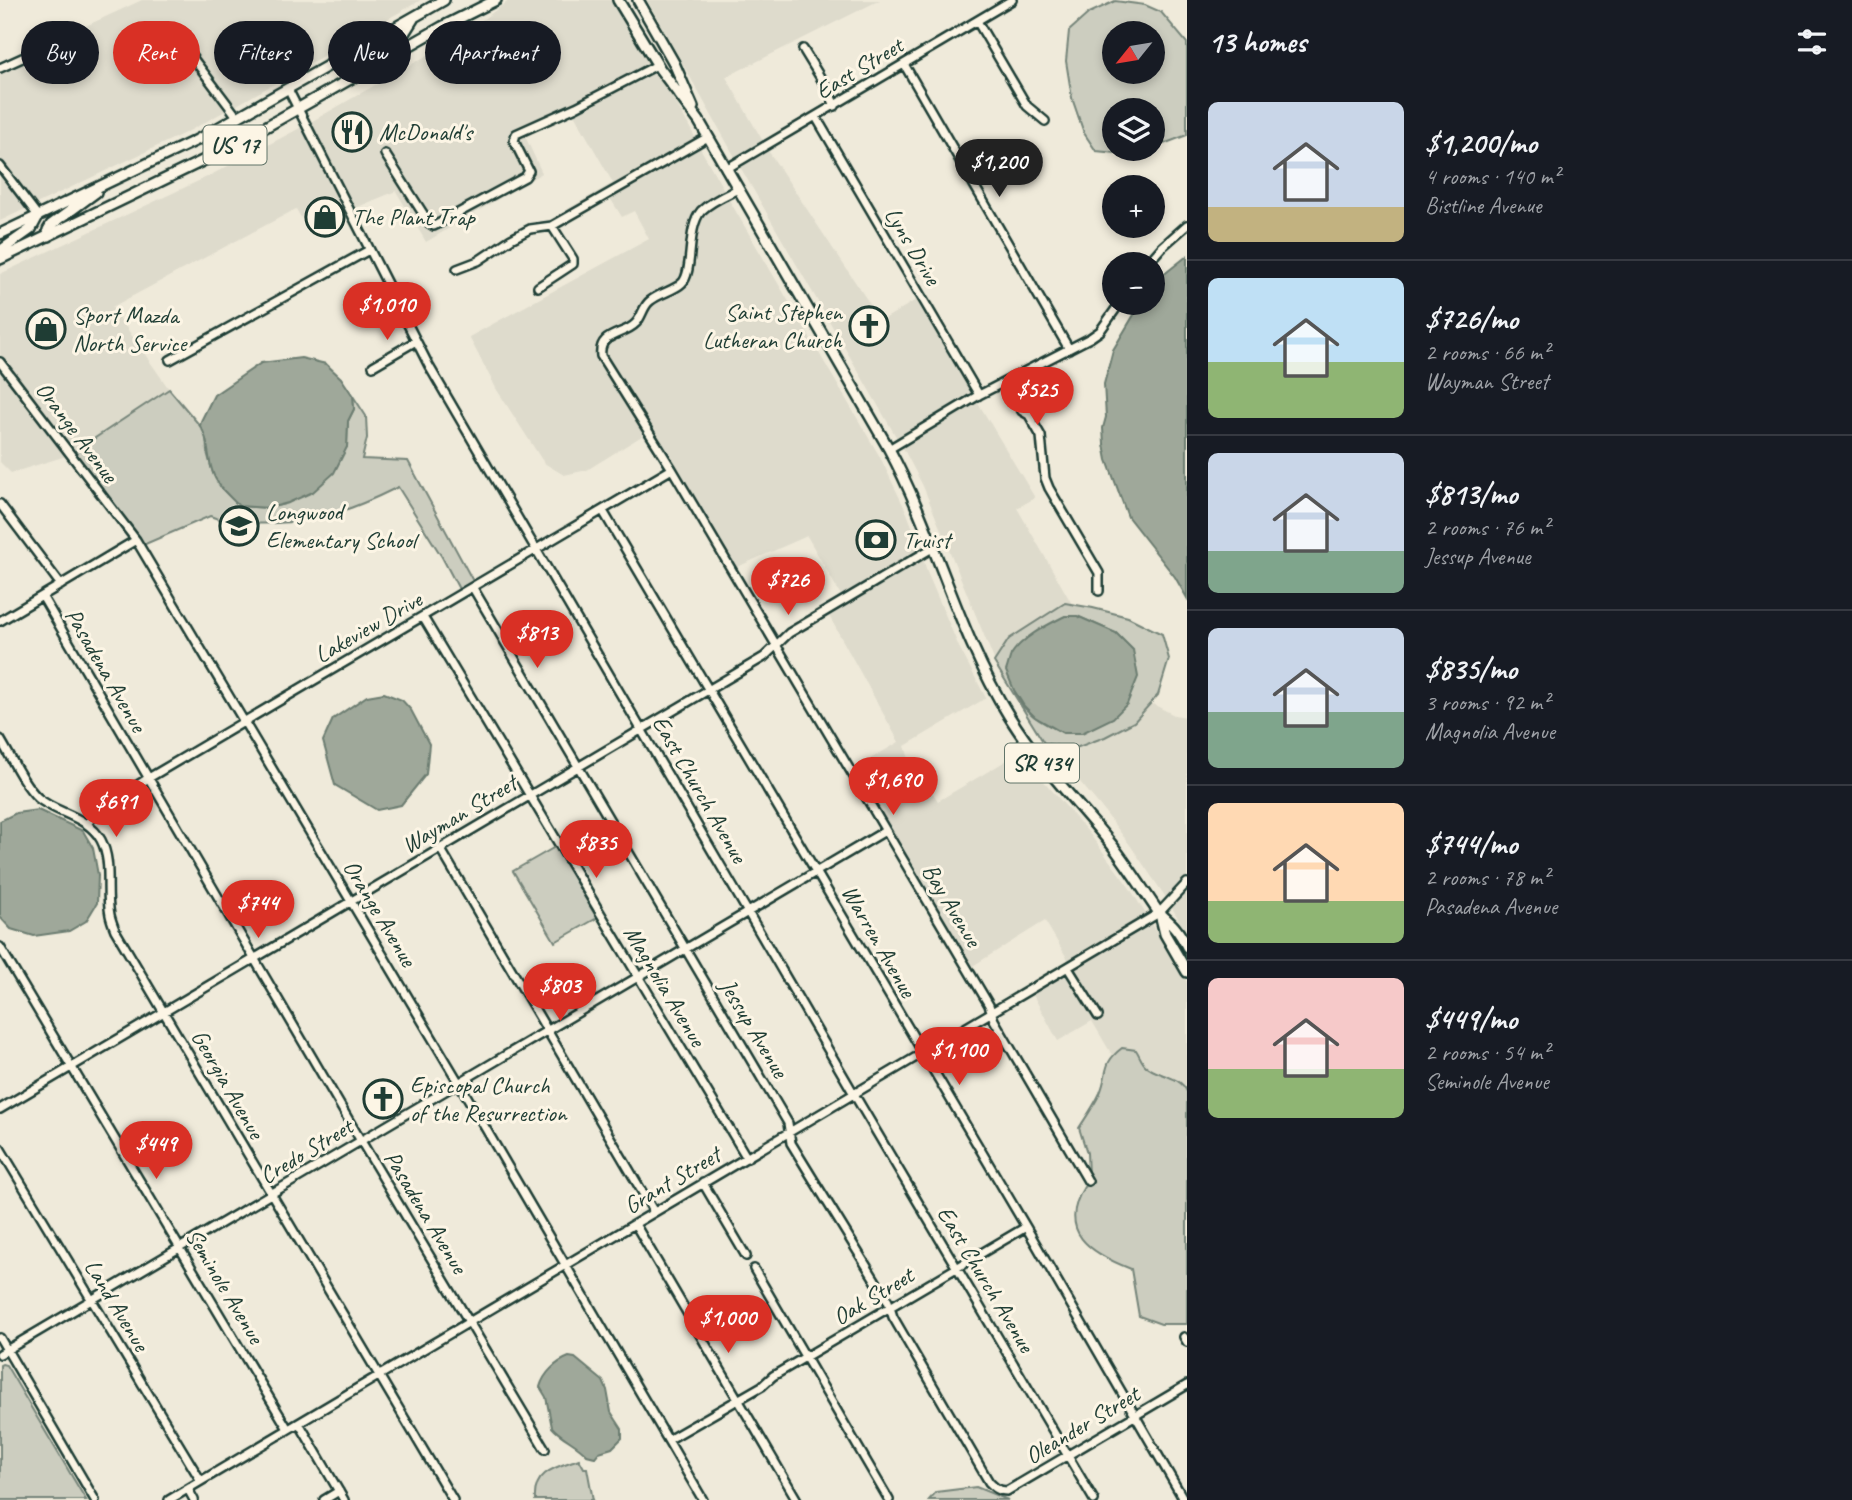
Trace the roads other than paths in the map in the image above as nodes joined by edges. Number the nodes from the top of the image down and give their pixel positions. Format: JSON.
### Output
{"nodes":[{"id":1,"x":444,"y":0,"type":"edge"},
{"id":2,"x":496,"y":0,"type":"edge"},
{"id":3,"x":618,"y":0,"type":"edge"},
{"id":4,"x":638,"y":0,"type":"edge"},
{"id":5,"x":1012,"y":0,"type":"edge"},
{"id":6,"x":416,"y":15,"type":"junction"},
{"id":7,"x":406,"y":21,"type":"edge"},
{"id":8,"x":977,"y":21,"type":"junction"},
{"id":9,"x":411,"y":23,"type":"edge"},
{"id":10,"x":411,"y":45,"type":"edge"},
{"id":11,"x":803,"y":49,"type":"dead end"},
{"id":12,"x":21,"y":59,"type":"edge"},
{"id":13,"x":904,"y":64,"type":"junction"},
{"id":14,"x":657,"y":65,"type":"junction"},
{"id":15,"x":328,"y":66,"type":"edge"},
{"id":16,"x":0,"y":68,"type":"edge"},
{"id":17,"x":200,"y":68,"type":"edge"},
{"id":18,"x":343,"y":84,"type":"edge"},
{"id":19,"x":288,"y":89,"type":"junction"},
{"id":20,"x":835,"y":106,"type":"junction"},
{"id":21,"x":298,"y":109,"type":"junction"},
{"id":22,"x":816,"y":117,"type":"junction"},
{"id":23,"x":238,"y":118,"type":"junction"},
{"id":24,"x":699,"y":121,"type":"junction"},
{"id":25,"x":1045,"y":121,"type":"dead end"},
{"id":26,"x":708,"y":137,"type":"junction"},
{"id":27,"x":385,"y":154,"type":"dead end"},
{"id":28,"x":0,"y":166,"type":"edge"},
{"id":29,"x":726,"y":169,"type":"junction"},
{"id":30,"x":108,"y":182,"type":"junction"},
{"id":31,"x":738,"y":189,"type":"junction"},
{"id":32,"x":38,"y":216,"type":"junction"},
{"id":33,"x":1187,"y":225,"type":"edge"},
{"id":34,"x":552,"y":226,"type":"junction"},
{"id":35,"x":0,"y":234,"type":"edge"},
{"id":36,"x":49,"y":236,"type":"junction"},
{"id":37,"x":369,"y":250,"type":"junction"},
{"id":38,"x":0,"y":251,"type":"edge"},
{"id":39,"x":1158,"y":252,"type":"edge"},
{"id":40,"x":0,"y":259,"type":"edge"},
{"id":41,"x":457,"y":269,"type":"dead end"},
{"id":42,"x":538,"y":287,"type":"dead end"},
{"id":43,"x":1111,"y":315,"type":"edge"},
{"id":44,"x":416,"y":341,"type":"junction"},
{"id":45,"x":1069,"y":349,"type":"junction"},
{"id":46,"x":170,"y":360,"type":"dead end"},
{"id":47,"x":0,"y":362,"type":"edge"},
{"id":48,"x":373,"y":366,"type":"dead end"},
{"id":49,"x":1010,"y":381,"type":"junction"},
{"id":50,"x":979,"y":395,"type":"junction"},
{"id":51,"x":889,"y":449,"type":"junction"},
{"id":52,"x":672,"y":469,"type":"junction"},
{"id":53,"x":0,"y":504,"type":"edge"},
{"id":54,"x":603,"y":511,"type":"junction"},
{"id":55,"x":135,"y":540,"type":"junction"},
{"id":56,"x":933,"y":547,"type":"junction"},
{"id":57,"x":536,"y":550,"type":"junction"},
{"id":58,"x":61,"y":585,"type":"junction"},
{"id":59,"x":473,"y":588,"type":"junction"},
{"id":60,"x":1099,"y":591,"type":"dead end"},
{"id":61,"x":42,"y":596,"type":"junction"},
{"id":62,"x":423,"y":617,"type":"junction"},
{"id":63,"x":0,"y":621,"type":"edge"},
{"id":64,"x":776,"y":645,"type":"junction"},
{"id":65,"x":709,"y":689,"type":"junction"},
{"id":66,"x":244,"y":722,"type":"junction"},
{"id":67,"x":642,"y":728,"type":"junction"},
{"id":68,"x":0,"y":739,"type":"edge"},
{"id":69,"x":578,"y":767,"type":"junction"},
{"id":70,"x":147,"y":779,"type":"junction"},
{"id":71,"x":529,"y":794,"type":"junction"},
{"id":72,"x":87,"y":824,"type":"junction"},
{"id":73,"x":885,"y":831,"type":"junction"},
{"id":74,"x":440,"y":848,"type":"junction"},
{"id":75,"x":817,"y":871,"type":"junction"},
{"id":76,"x":1187,"y":883,"type":"edge"},
{"id":77,"x":350,"y":901,"type":"junction"},
{"id":78,"x":748,"y":912,"type":"junction"},
{"id":79,"x":1159,"y":913,"type":"junction"},
{"id":80,"x":0,"y":947,"type":"edge"},
{"id":81,"x":1187,"y":947,"type":"edge"},
{"id":82,"x":685,"y":949,"type":"junction"},
{"id":83,"x":254,"y":959,"type":"junction"},
{"id":84,"x":1068,"y":968,"type":"junction"},
{"id":85,"x":1187,"y":972,"type":"edge"},
{"id":86,"x":638,"y":978,"type":"junction"},
{"id":87,"x":991,"y":1012,"type":"junction"},
{"id":88,"x":164,"y":1013,"type":"junction"},
{"id":89,"x":1098,"y":1016,"type":"dead end"},
{"id":90,"x":548,"y":1030,"type":"junction"},
{"id":91,"x":923,"y":1053,"type":"junction"},
{"id":92,"x":71,"y":1067,"type":"junction"},
{"id":93,"x":459,"y":1083,"type":"junction"},
{"id":94,"x":854,"y":1094,"type":"junction"},
{"id":95,"x":0,"y":1108,"type":"edge"},
{"id":96,"x":789,"y":1132,"type":"junction"},
{"id":97,"x":361,"y":1141,"type":"junction"},
{"id":98,"x":0,"y":1148,"type":"edge"},
{"id":99,"x":747,"y":1158,"type":"junction"},
{"id":100,"x":1088,"y":1181,"type":"dead end"},
{"id":101,"x":703,"y":1183,"type":"junction"},
{"id":102,"x":271,"y":1194,"type":"junction"},
{"id":103,"x":654,"y":1212,"type":"junction"},
{"id":104,"x":635,"y":1224,"type":"junction"},
{"id":105,"x":1026,"y":1227,"type":"junction"},
{"id":106,"x":180,"y":1248,"type":"junction"},
{"id":107,"x":746,"y":1256,"type":"dead end"},
{"id":108,"x":566,"y":1265,"type":"junction"},
{"id":109,"x":957,"y":1268,"type":"junction"},
{"id":110,"x":754,"y":1269,"type":"dead end"},
{"id":111,"x":92,"y":1300,"type":"junction"},
{"id":112,"x":890,"y":1308,"type":"junction"},
{"id":113,"x":469,"y":1322,"type":"junction"},
{"id":114,"x":0,"y":1338,"type":"edge"},
{"id":115,"x":3,"y":1352,"type":"edge"},
{"id":116,"x":806,"y":1357,"type":"junction"},
{"id":117,"x":379,"y":1376,"type":"junction"},
{"id":118,"x":1187,"y":1385,"type":"edge"},
{"id":119,"x":738,"y":1400,"type":"junction"},
{"id":120,"x":1135,"y":1416,"type":"junction"},
{"id":121,"x":299,"y":1423,"type":"junction"},
{"id":122,"x":288,"y":1429,"type":"junction"},
{"id":123,"x":668,"y":1440,"type":"junction"},
{"id":124,"x":545,"y":1449,"type":"dead end"},
{"id":125,"x":1068,"y":1457,"type":"junction"},
{"id":126,"x":201,"y":1481,"type":"junction"},
{"id":127,"x":188,"y":1489,"type":"junction"},
{"id":128,"x":996,"y":1489,"type":"joint"},
{"id":129,"x":339,"y":1491,"type":"junction"},
{"id":130,"x":95,"y":1500,"type":"edge"},
{"id":131,"x":169,"y":1500,"type":"edge"},
{"id":132,"x":194,"y":1500,"type":"edge"},
{"id":133,"x":324,"y":1500,"type":"edge"},
{"id":134,"x":344,"y":1500,"type":"edge"},
{"id":135,"x":453,"y":1500,"type":"edge"},
{"id":136,"x":704,"y":1500,"type":"edge"},
{"id":137,"x":797,"y":1500,"type":"edge"},
{"id":138,"x":888,"y":1500,"type":"edge"},
{"id":139,"x":1094,"y":1500,"type":"edge"},
{"id":140,"x":1184,"y":1500,"type":"edge"}],
"edges":[{"from":1,"to":6,"type":"main road","number":"US 17"},
{"from":2,"to":10,"type":"main road","number":"US 17"},
{"from":3,"to":14,"type":"main road","number":"SR 434"},
{"from":4,"to":24,"type":"main road","number":"SR 434"},
{"from":5,"to":8,"type":"street","name":"East Street"},
{"from":6,"to":7,"type":"main road","number":"US 17"},
{"from":6,"to":9,"type":"main road"},
{"from":8,"to":13,"type":"street","name":"East Street"},
{"from":8,"to":25,"type":"street"},
{"from":11,"to":20,"type":"street"},
{"from":12,"to":16,"type":"street"},
{"from":13,"to":20,"type":"street","name":"East Street"},
{"from":13,"to":45,"type":"street"},
{"from":14,"to":24,"type":"main road","number":"SR 434"},
{"from":14,"to":27,"type":"street"},
{"from":15,"to":19,"type":"main road","number":"US 17"},
{"from":17,"to":23,"type":"street"},
{"from":18,"to":21,"type":"main road","number":"US 17"},
{"from":19,"to":21,"type":"street","name":"East Church Avenue"},
{"from":19,"to":23,"type":"main road","number":"US 17"},
{"from":20,"to":22,"type":"street","name":"East Street"},
{"from":21,"to":36,"type":"main road","number":"US 17"},
{"from":21,"to":37,"type":"street","name":"East Church Avenue"},
{"from":22,"to":29,"type":"street","name":"East Street"},
{"from":22,"to":50,"type":"street","name":"Lyns Drive"},
{"from":23,"to":30,"type":"main road","number":"US 17"},
{"from":24,"to":26,"type":"main road","number":"SR 434"},
{"from":26,"to":29,"type":"main road","number":"SR 434"},
{"from":26,"to":34,"type":"street"},
{"from":28,"to":32,"type":"street"},
{"from":29,"to":31,"type":"main road","number":"SR 434"},
{"from":30,"to":32,"type":"main road","number":"US 17"},
{"from":30,"to":36,"type":"main road"},
{"from":31,"to":51,"type":"main road","number":"SR 434"},
{"from":31,"to":52,"type":"street","name":"Bay Avenue"},
{"from":32,"to":35,"type":"main road","number":"US 17"},
{"from":32,"to":38,"type":"main road"},
{"from":33,"to":39,"type":"street"},
{"from":34,"to":41,"type":"street"},
{"from":34,"to":42,"type":"street"},
{"from":36,"to":40,"type":"main road","number":"US 17"},
{"from":37,"to":44,"type":"street","name":"East Church Avenue"},
{"from":37,"to":46,"type":"street"},
{"from":43,"to":45,"type":"street"},
{"from":44,"to":48,"type":"street"},
{"from":44,"to":57,"type":"street","name":"East Church Avenue"},
{"from":45,"to":49,"type":"street"},
{"from":47,"to":55,"type":"street","name":"Orange Avenue"},
{"from":49,"to":50,"type":"street"},
{"from":49,"to":60,"type":"street"},
{"from":50,"to":51,"type":"street"},
{"from":51,"to":56,"type":"main road","number":"SR 434"},
{"from":52,"to":54,"type":"street","name":"Lakeview Drive"},
{"from":52,"to":64,"type":"street","name":"Bay Avenue"},
{"from":53,"to":58,"type":"street"},
{"from":54,"to":57,"type":"street","name":"Lakeview Drive"},
{"from":54,"to":65,"type":"street","name":"Warren Avenue"},
{"from":55,"to":58,"type":"street"},
{"from":55,"to":66,"type":"street","name":"Orange Avenue"},
{"from":56,"to":64,"type":"street","name":"Wayman Street"},
{"from":56,"to":79,"type":"main road","number":"SR 434"},
{"from":57,"to":59,"type":"street","name":"Lakeview Drive"},
{"from":57,"to":67,"type":"street","name":"East Church Avenue"},
{"from":58,"to":61,"type":"street"},
{"from":59,"to":62,"type":"street","name":"Lakeview Drive"},
{"from":59,"to":69,"type":"street","name":"Jessup Avenue"},
{"from":61,"to":63,"type":"street"},
{"from":61,"to":70,"type":"street","name":"Pasadena Avenue"},
{"from":62,"to":66,"type":"street","name":"Lakeview Drive"},
{"from":62,"to":71,"type":"street","name":"Magnolia Avenue"},
{"from":64,"to":65,"type":"street","name":"Wayman Street"},
{"from":64,"to":73,"type":"street","name":"Bay Avenue"},
{"from":65,"to":67,"type":"street","name":"Wayman Street"},
{"from":65,"to":75,"type":"street","name":"Warren Avenue"},
{"from":66,"to":70,"type":"street","name":"Lakeview Drive"},
{"from":66,"to":77,"type":"street","name":"Orange Avenue"},
{"from":67,"to":69,"type":"street","name":"Wayman Street"},
{"from":67,"to":78,"type":"street","name":"East Church Avenue"},
{"from":68,"to":72,"type":"street","name":"Georgia Avenue"},
{"from":69,"to":71,"type":"street","name":"Wayman Street"},
{"from":69,"to":82,"type":"street","name":"Jessup Avenue"},
{"from":70,"to":72,"type":"street","name":"Lakeview Drive"},
{"from":70,"to":83,"type":"street","name":"Pasadena Avenue"},
{"from":71,"to":74,"type":"street","name":"Wayman Street"},
{"from":71,"to":86,"type":"street","name":"Magnolia Avenue"},
{"from":72,"to":88,"type":"street","name":"Georgia Avenue"},
{"from":73,"to":75,"type":"street","name":"Credo Street"},
{"from":73,"to":87,"type":"street","name":"Bay Avenue"},
{"from":74,"to":77,"type":"street","name":"Wayman Street"},
{"from":74,"to":90,"type":"street"},
{"from":75,"to":78,"type":"street","name":"Credo Street"},
{"from":75,"to":91,"type":"street","name":"Warren Avenue"},
{"from":76,"to":79,"type":"street","name":"Grant Street"},
{"from":77,"to":83,"type":"street","name":"Wayman Street"},
{"from":77,"to":93,"type":"street","name":"Orange Avenue"},
{"from":78,"to":82,"type":"street","name":"Credo Street"},
{"from":78,"to":94,"type":"street","name":"East Church Avenue"},
{"from":79,"to":81,"type":"main road","number":"SR 434"},
{"from":79,"to":84,"type":"street","name":"Grant Street"},
{"from":79,"to":85,"type":"main road","number":"SR 434"},
{"from":80,"to":92,"type":"street","name":"Seminole Avenue"},
{"from":82,"to":86,"type":"street","name":"Credo Street"},
{"from":82,"to":96,"type":"street","name":"Jessup Avenue"},
{"from":83,"to":88,"type":"street","name":"Wayman Street"},
{"from":83,"to":97,"type":"street","name":"Pasadena Avenue"},
{"from":84,"to":87,"type":"street","name":"Grant Street"},
{"from":84,"to":89,"type":"street"},
{"from":86,"to":90,"type":"street","name":"Credo Street"},
{"from":86,"to":99,"type":"street","name":"Magnolia Avenue"},
{"from":87,"to":91,"type":"street","name":"Grant Street"},
{"from":87,"to":100,"type":"street","name":"Bay Avenue"},
{"from":88,"to":92,"type":"street","name":"Wayman Street"},
{"from":88,"to":102,"type":"street","name":"Georgia Avenue"},
{"from":90,"to":93,"type":"street","name":"Credo Street"},
{"from":90,"to":103,"type":"street"},
{"from":91,"to":94,"type":"street","name":"Grant Street"},
{"from":91,"to":105,"type":"street","name":"Warren Avenue"},
{"from":92,"to":95,"type":"street","name":"Wayman Street"},
{"from":92,"to":106,"type":"street","name":"Seminole Avenue"},
{"from":93,"to":97,"type":"street","name":"Credo Street"},
{"from":93,"to":108,"type":"street","name":"Orange Avenue"},
{"from":94,"to":96,"type":"street","name":"Grant Street"},
{"from":94,"to":109,"type":"street","name":"East Church Avenue"},
{"from":96,"to":99,"type":"street","name":"Grant Street"},
{"from":96,"to":112,"type":"street","name":"Jessup Avenue"},
{"from":97,"to":102,"type":"street","name":"Credo Street"},
{"from":97,"to":113,"type":"street","name":"Pasadena Avenue"},
{"from":98,"to":111,"type":"street","name":"Land Avenue"},
{"from":99,"to":101,"type":"street","name":"Grant Street"},
{"from":101,"to":103,"type":"street","name":"Grant Street"},
{"from":101,"to":107,"type":"street"},
{"from":102,"to":106,"type":"street","name":"Credo Street"},
{"from":102,"to":117,"type":"street","name":"Georgia Avenue"},
{"from":103,"to":104,"type":"street","name":"Grant Street"},
{"from":104,"to":108,"type":"street","name":"Grant Street"},
{"from":104,"to":119,"type":"street"},
{"from":105,"to":109,"type":"street","name":"Oak Street"},
{"from":105,"to":120,"type":"street","name":"Warren Avenue"},
{"from":106,"to":111,"type":"street","name":"Credo Street"},
{"from":106,"to":122,"type":"street","name":"Seminole Avenue"},
{"from":108,"to":113,"type":"street","name":"Grant Street"},
{"from":108,"to":123,"type":"street","name":"Orange Avenue"},
{"from":109,"to":112,"type":"street","name":"Oak Street"},
{"from":109,"to":125,"type":"street","name":"East Church Avenue"},
{"from":110,"to":116,"type":"street"},
{"from":111,"to":115,"type":"street","name":"Credo Street"},
{"from":111,"to":126,"type":"street","name":"Land Avenue"},
{"from":112,"to":116,"type":"street","name":"Oak Street"},
{"from":112,"to":128,"type":"street","name":"Jessup Avenue"},
{"from":113,"to":117,"type":"street","name":"Grant Street"},
{"from":113,"to":124,"type":"street","name":"Pasadena Avenue"},
{"from":114,"to":115,"type":"street"},
{"from":115,"to":130,"type":"street"},
{"from":116,"to":119,"type":"street","name":"Oak Street"},
{"from":116,"to":138,"type":"street"},
{"from":117,"to":121,"type":"street","name":"Grant Street"},
{"from":117,"to":135,"type":"street","name":"Georgia Avenue"},
{"from":118,"to":120,"type":"street","name":"Oleander Street"},
{"from":119,"to":123,"type":"street","name":"Oak Street"},
{"from":119,"to":137,"type":"street"},
{"from":120,"to":125,"type":"street","name":"Oleander Street"},
{"from":120,"to":140,"type":"street","name":"Warren Avenue"},
{"from":121,"to":122,"type":"street","name":"Grant Street"},
{"from":121,"to":129,"type":"street"},
{"from":122,"to":126,"type":"street","name":"Grant Street"},
{"from":123,"to":136,"type":"street","name":"Orange Avenue"},
{"from":125,"to":128,"type":"street","name":"Oleander Street"},
{"from":125,"to":139,"type":"street","name":"East Church Avenue"},
{"from":126,"to":127,"type":"street","name":"Grant Street"},
{"from":127,"to":131,"type":"street","name":"Grant Street"},
{"from":127,"to":132,"type":"street"},
{"from":129,"to":133,"type":"street"},
{"from":129,"to":134,"type":"street"}]}
